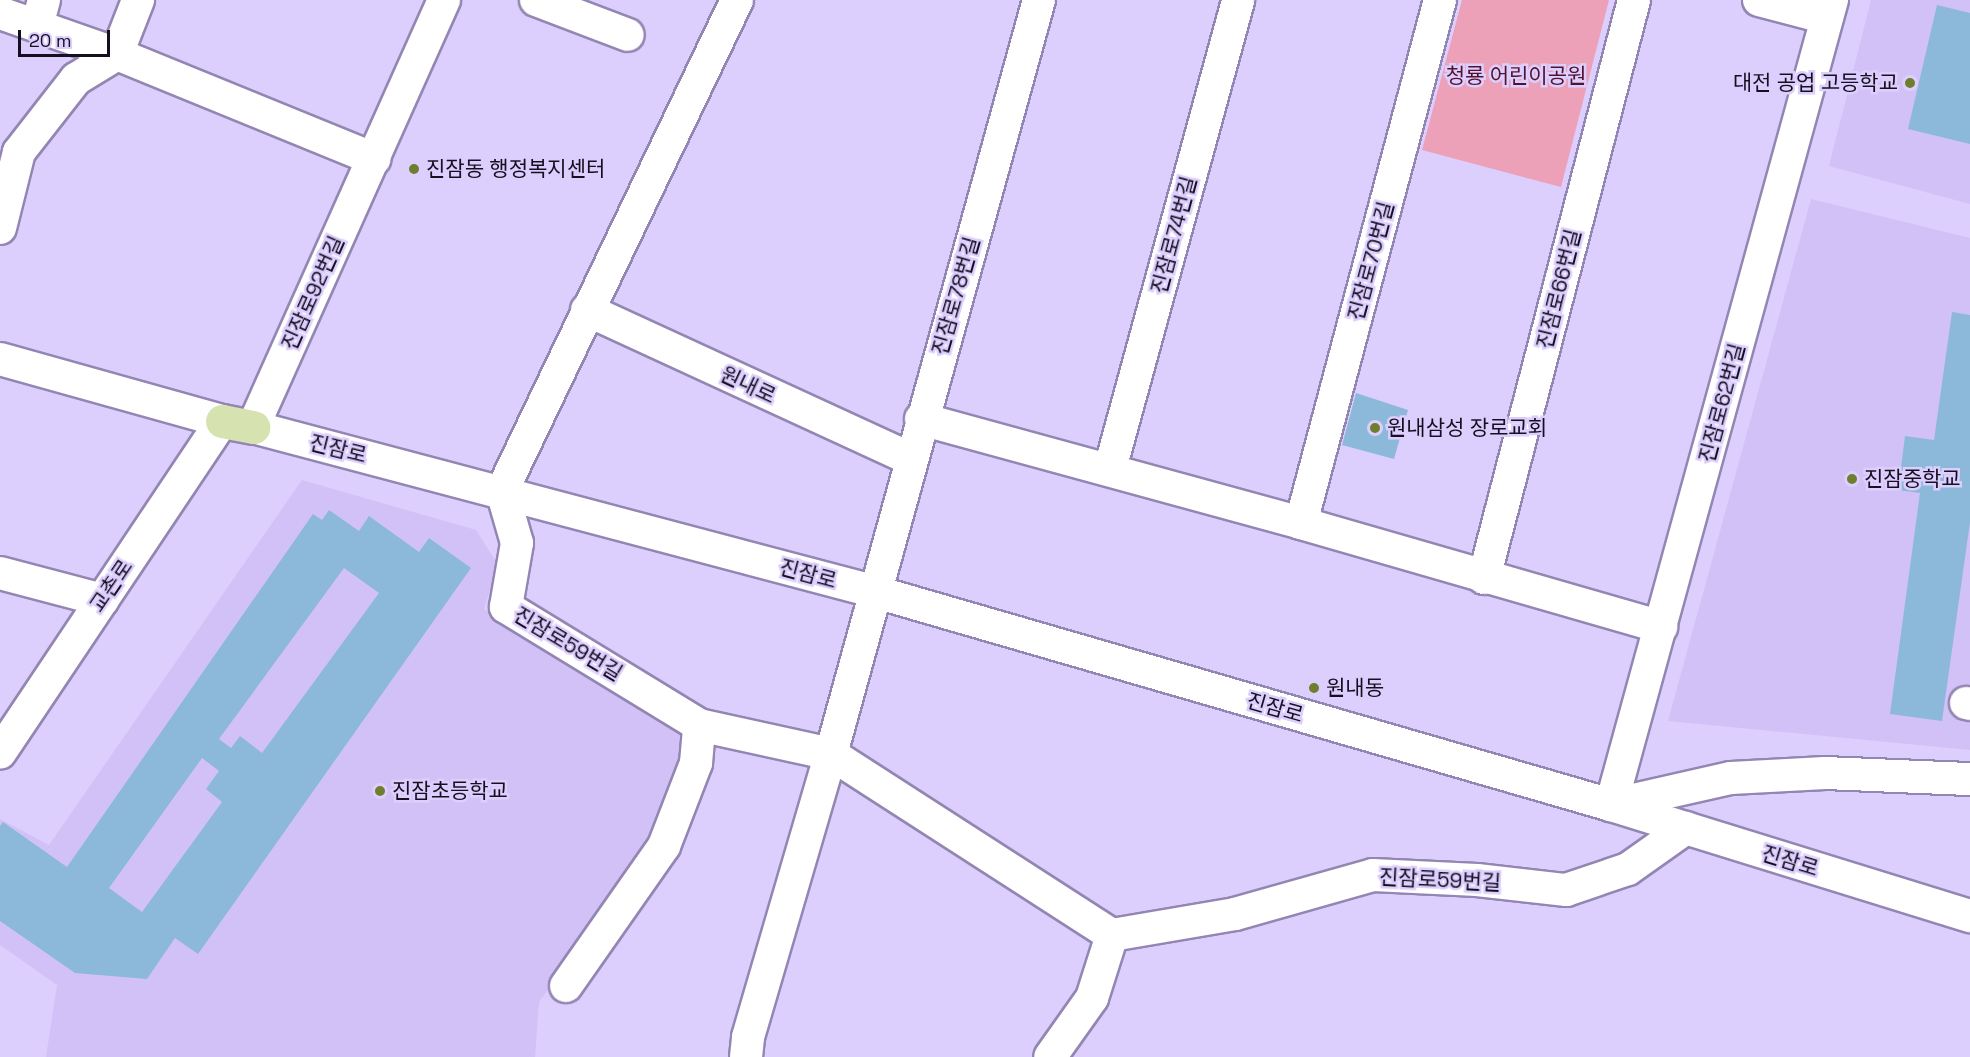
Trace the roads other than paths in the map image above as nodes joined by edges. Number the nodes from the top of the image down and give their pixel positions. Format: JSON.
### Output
{"nodes":[{"id":1,"x":138,"y":0,"type":"edge"},
{"id":2,"x":444,"y":0,"type":"edge"},
{"id":3,"x":536,"y":0,"type":"edge"},
{"id":4,"x":737,"y":0,"type":"edge"},
{"id":5,"x":1039,"y":0,"type":"edge"},
{"id":6,"x":1238,"y":0,"type":"edge"},
{"id":7,"x":1440,"y":0,"type":"edge"},
{"id":8,"x":1634,"y":0,"type":"edge"},
{"id":9,"x":1760,"y":0,"type":"edge"},
{"id":10,"x":1829,"y":9,"type":"edge"},
{"id":11,"x":41,"y":13,"type":"edge"},
{"id":12,"x":0,"y":14,"type":"edge"},
{"id":13,"x":628,"y":35,"type":"dead end"},
{"id":14,"x":117,"y":54,"type":"junction"},
{"id":15,"x":374,"y":159,"type":"junction"},
{"id":16,"x":0,"y":228,"type":"edge"},
{"id":17,"x":587,"y":310,"type":"junction"},
{"id":18,"x":0,"y":359,"type":"edge"},
{"id":19,"x":921,"y":419,"type":"junction"},
{"id":20,"x":237,"y":424,"type":"junction"},
{"id":21,"x":910,"y":459,"type":"junction"},
{"id":22,"x":1110,"y":470,"type":"junction"},
{"id":23,"x":502,"y":491,"type":"junction"},
{"id":24,"x":1301,"y":523,"type":"junction"},
{"id":25,"x":0,"y":573,"type":"edge"},
{"id":26,"x":1484,"y":578,"type":"junction"},
{"id":27,"x":876,"y":592,"type":"junction"},
{"id":28,"x":102,"y":600,"type":"junction"},
{"id":29,"x":1661,"y":627,"type":"junction"},
{"id":30,"x":699,"y":725,"type":"junction"},
{"id":31,"x":3,"y":741,"type":"edge"},
{"id":32,"x":831,"y":754,"type":"junction"},
{"id":33,"x":1970,"y":779,"type":"edge"},
{"id":34,"x":1611,"y":805,"type":"junction"},
{"id":35,"x":1686,"y":828,"type":"junction"},
{"id":36,"x":1970,"y":916,"type":"edge"},
{"id":37,"x":1112,"y":935,"type":"junction"},
{"id":38,"x":566,"y":986,"type":"dead end"},
{"id":39,"x":746,"y":1057,"type":"edge"},
{"id":40,"x":1050,"y":1057,"type":"edge"}],
"edges":[{"from":1,"to":14,"type":"street"},
{"from":2,"to":15,"type":"street","name":"진잠로92번길"},
{"from":3,"to":13,"type":"street"},
{"from":4,"to":17,"type":"street"},
{"from":5,"to":19,"type":"street","name":"진잠로78번길"},
{"from":6,"to":22,"type":"street","name":"진잠로74번길"},
{"from":7,"to":24,"type":"street","name":"진잠로70번길"},
{"from":8,"to":26,"type":"street","name":"진잠로66번길"},
{"from":9,"to":10,"type":"street"},
{"from":10,"to":29,"type":"street","name":"진잠로62번길"},
{"from":11,"to":12,"type":"street"},
{"from":11,"to":14,"type":"street"},
{"from":14,"to":15,"type":"street"},
{"from":14,"to":16,"type":"street"},
{"from":15,"to":20,"type":"street","name":"진잠로92번길"},
{"from":17,"to":21,"type":"street","name":"원내로"},
{"from":17,"to":23,"type":"street"},
{"from":18,"to":20,"type":"street","name":"진잠로"},
{"from":19,"to":21,"type":"street","name":"진잠로78번길"},
{"from":19,"to":22,"type":"street"},
{"from":20,"to":23,"type":"street","name":"진잠로"},
{"from":20,"to":28,"type":"street","name":"교촌로"},
{"from":21,"to":27,"type":"street","name":"진잠로78번길"},
{"from":22,"to":24,"type":"street"},
{"from":23,"to":27,"type":"street","name":"진잠로"},
{"from":23,"to":30,"type":"street","name":"진잠로59번길"},
{"from":24,"to":26,"type":"street"},
{"from":25,"to":28,"type":"street"},
{"from":26,"to":29,"type":"street"},
{"from":27,"to":32,"type":"street","name":"진잠로78번길"},
{"from":27,"to":34,"type":"street","name":"진잠로"},
{"from":28,"to":31,"type":"street","name":"교촌로"},
{"from":29,"to":34,"type":"street","name":"진잠로62번길"},
{"from":30,"to":32,"type":"street","name":"진잠로59번길"},
{"from":30,"to":38,"type":"street"},
{"from":32,"to":37,"type":"street","name":"진잠로59번길"},
{"from":32,"to":39,"type":"street"},
{"from":33,"to":34,"type":"street","name":"진잠로"},
{"from":34,"to":35,"type":"street","name":"진잠로"},
{"from":35,"to":36,"type":"street","name":"진잠로"},
{"from":35,"to":37,"type":"street","name":"진잠로59번길"},
{"from":37,"to":40,"type":"street"}]}
